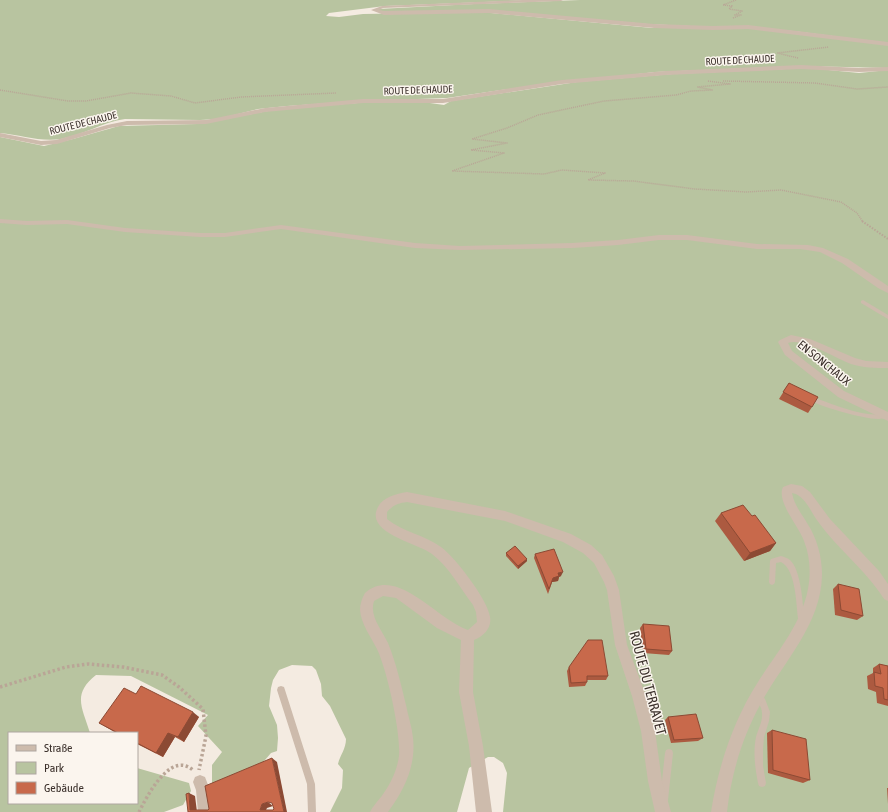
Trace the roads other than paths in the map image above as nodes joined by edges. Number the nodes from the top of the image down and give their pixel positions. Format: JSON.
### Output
{"nodes":[{"id":1,"x":561,"y":0,"type":"edge"},
{"id":2,"x":888,"y":44,"type":"edge"},
{"id":3,"x":888,"y":69,"type":"edge"},
{"id":4,"x":0,"y":135,"type":"edge"},
{"id":5,"x":0,"y":220,"type":"edge"},
{"id":6,"x":888,"y":290,"type":"edge"},
{"id":7,"x":863,"y":302,"type":"dead end"},
{"id":8,"x":888,"y":317,"type":"edge"},
{"id":9,"x":888,"y":365,"type":"edge"},
{"id":10,"x":805,"y":396,"type":"edge"},
{"id":11,"x":887,"y":416,"type":"edge"},
{"id":12,"x":772,"y":582,"type":"dead end"},
{"id":13,"x":888,"y":595,"type":"edge"},
{"id":14,"x":802,"y":624,"type":"junction"},
{"id":15,"x":468,"y":636,"type":"junction"},
{"id":16,"x":281,"y":690,"type":"dead end"},
{"id":17,"x":758,"y":696,"type":"junction"},
{"id":18,"x":669,"y":753,"type":"dead end"},
{"id":19,"x":199,"y":779,"type":"road end"},
{"id":20,"x":762,"y":783,"type":"dead end"},
{"id":21,"x":662,"y":808,"type":"edge"},
{"id":22,"x":206,"y":812,"type":"edge"},
{"id":23,"x":312,"y":812,"type":"edge"},
{"id":24,"x":378,"y":812,"type":"edge"},
{"id":25,"x":484,"y":812,"type":"edge"},
{"id":26,"x":719,"y":812,"type":"edge"}],
"edges":[{"from":1,"to":2,"type":"street"},
{"from":3,"to":4,"type":"street","name":"ROUTE DE CHAUDE"},
{"from":5,"to":6,"type":"street"},
{"from":7,"to":8,"type":"lane"},
{"from":9,"to":11,"type":"street","name":"EN SONCHAUX"},
{"from":10,"to":11,"type":"lane"},
{"from":12,"to":14,"type":"lane"},
{"from":13,"to":14,"type":"street"},
{"from":14,"to":17,"type":"street"},
{"from":15,"to":21,"type":"street","name":"ROUTE DU TERRAVET"},
{"from":15,"to":24,"type":"street"},
{"from":15,"to":25,"type":"street"},
{"from":16,"to":23,"type":"lane"},
{"from":17,"to":20,"type":"lane"},
{"from":17,"to":26,"type":"street"},
{"from":18,"to":21,"type":"lane"},
{"from":19,"to":22,"type":"street"}]}
